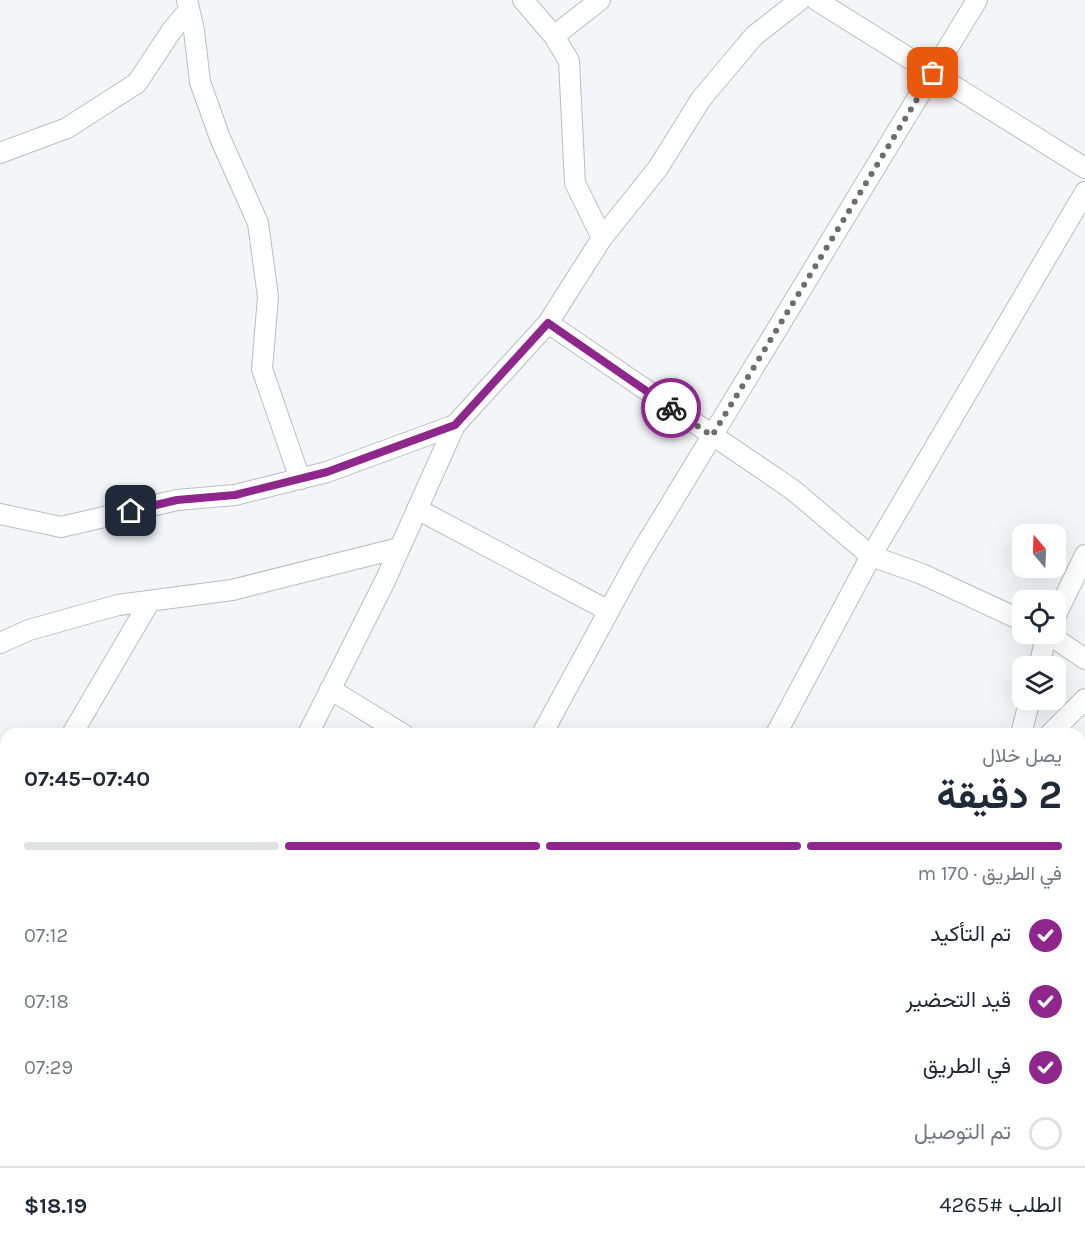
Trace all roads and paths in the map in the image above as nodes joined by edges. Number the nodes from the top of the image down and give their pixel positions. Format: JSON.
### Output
{"nodes":[{"id":1,"x":523,"y":0,"type":"edge"},
{"id":2,"x":600,"y":0,"type":"edge"},
{"id":3,"x":800,"y":0,"type":"edge"},
{"id":4,"x":816,"y":0,"type":"edge"},
{"id":5,"x":977,"y":0,"type":"edge"},
{"id":6,"x":188,"y":5,"type":"edge"},
{"id":7,"x":554,"y":36,"type":"junction"},
{"id":8,"x":933,"y":73,"type":"junction"},
{"id":9,"x":0,"y":153,"type":"edge"},
{"id":10,"x":1085,"y":168,"type":"edge"},
{"id":11,"x":1085,"y":192,"type":"edge"},
{"id":12,"x":602,"y":238,"type":"junction"},
{"id":13,"x":548,"y":323,"type":"junction"},
{"id":14,"x":455,"y":425,"type":"junction"},
{"id":15,"x":712,"y":436,"type":"junction"},
{"id":16,"x":300,"y":479,"type":"junction"},
{"id":17,"x":417,"y":509,"type":"junction"},
{"id":18,"x":0,"y":514,"type":"edge"},
{"id":19,"x":399,"y":548,"type":"junction"},
{"id":20,"x":1085,"y":555,"type":"edge"},
{"id":21,"x":871,"y":556,"type":"junction"},
{"id":22,"x":1066,"y":594,"type":"edge"},
{"id":23,"x":150,"y":601,"type":"junction"},
{"id":24,"x":609,"y":611,"type":"junction"},
{"id":25,"x":1012,"y":616,"type":"edge"},
{"id":26,"x":0,"y":643,"type":"edge"},
{"id":27,"x":1063,"y":644,"type":"edge"},
{"id":28,"x":1085,"y":659,"type":"edge"},
{"id":29,"x":330,"y":689,"type":"junction"},
{"id":30,"x":1085,"y":699,"type":"edge"},
{"id":31,"x":1027,"y":710,"type":"edge"},
{"id":32,"x":76,"y":728,"type":"edge"},
{"id":33,"x":311,"y":728,"type":"edge"},
{"id":34,"x":393,"y":728,"type":"edge"},
{"id":35,"x":545,"y":728,"type":"edge"},
{"id":36,"x":779,"y":728,"type":"edge"},
{"id":37,"x":1023,"y":728,"type":"edge"},
{"id":38,"x":1056,"y":728,"type":"edge"}],
"edges":[{"from":1,"to":7,"type":"street"},
{"from":2,"to":7,"type":"street"},
{"from":3,"to":12,"type":"street"},
{"from":4,"to":8,"type":"street"},
{"from":5,"to":8,"type":"street"},
{"from":6,"to":9,"type":"street"},
{"from":6,"to":16,"type":"street"},
{"from":7,"to":12,"type":"street"},
{"from":8,"to":10,"type":"street"},
{"from":8,"to":15,"type":"street"},
{"from":11,"to":21,"type":"street"},
{"from":12,"to":13,"type":"street"},
{"from":13,"to":14,"type":"street"},
{"from":13,"to":15,"type":"street"},
{"from":14,"to":16,"type":"street"},
{"from":14,"to":17,"type":"street"},
{"from":15,"to":21,"type":"street"},
{"from":15,"to":24,"type":"street"},
{"from":16,"to":18,"type":"street"},
{"from":17,"to":19,"type":"street"},
{"from":17,"to":24,"type":"street"},
{"from":19,"to":23,"type":"street"},
{"from":19,"to":29,"type":"street"},
{"from":20,"to":22,"type":"street"},
{"from":21,"to":25,"type":"street"},
{"from":21,"to":36,"type":"street"},
{"from":23,"to":26,"type":"street"},
{"from":23,"to":32,"type":"street"},
{"from":24,"to":35,"type":"street"},
{"from":27,"to":28,"type":"street"},
{"from":29,"to":33,"type":"street"},
{"from":29,"to":34,"type":"street"},
{"from":30,"to":38,"type":"street"},
{"from":31,"to":37,"type":"street"}]}
